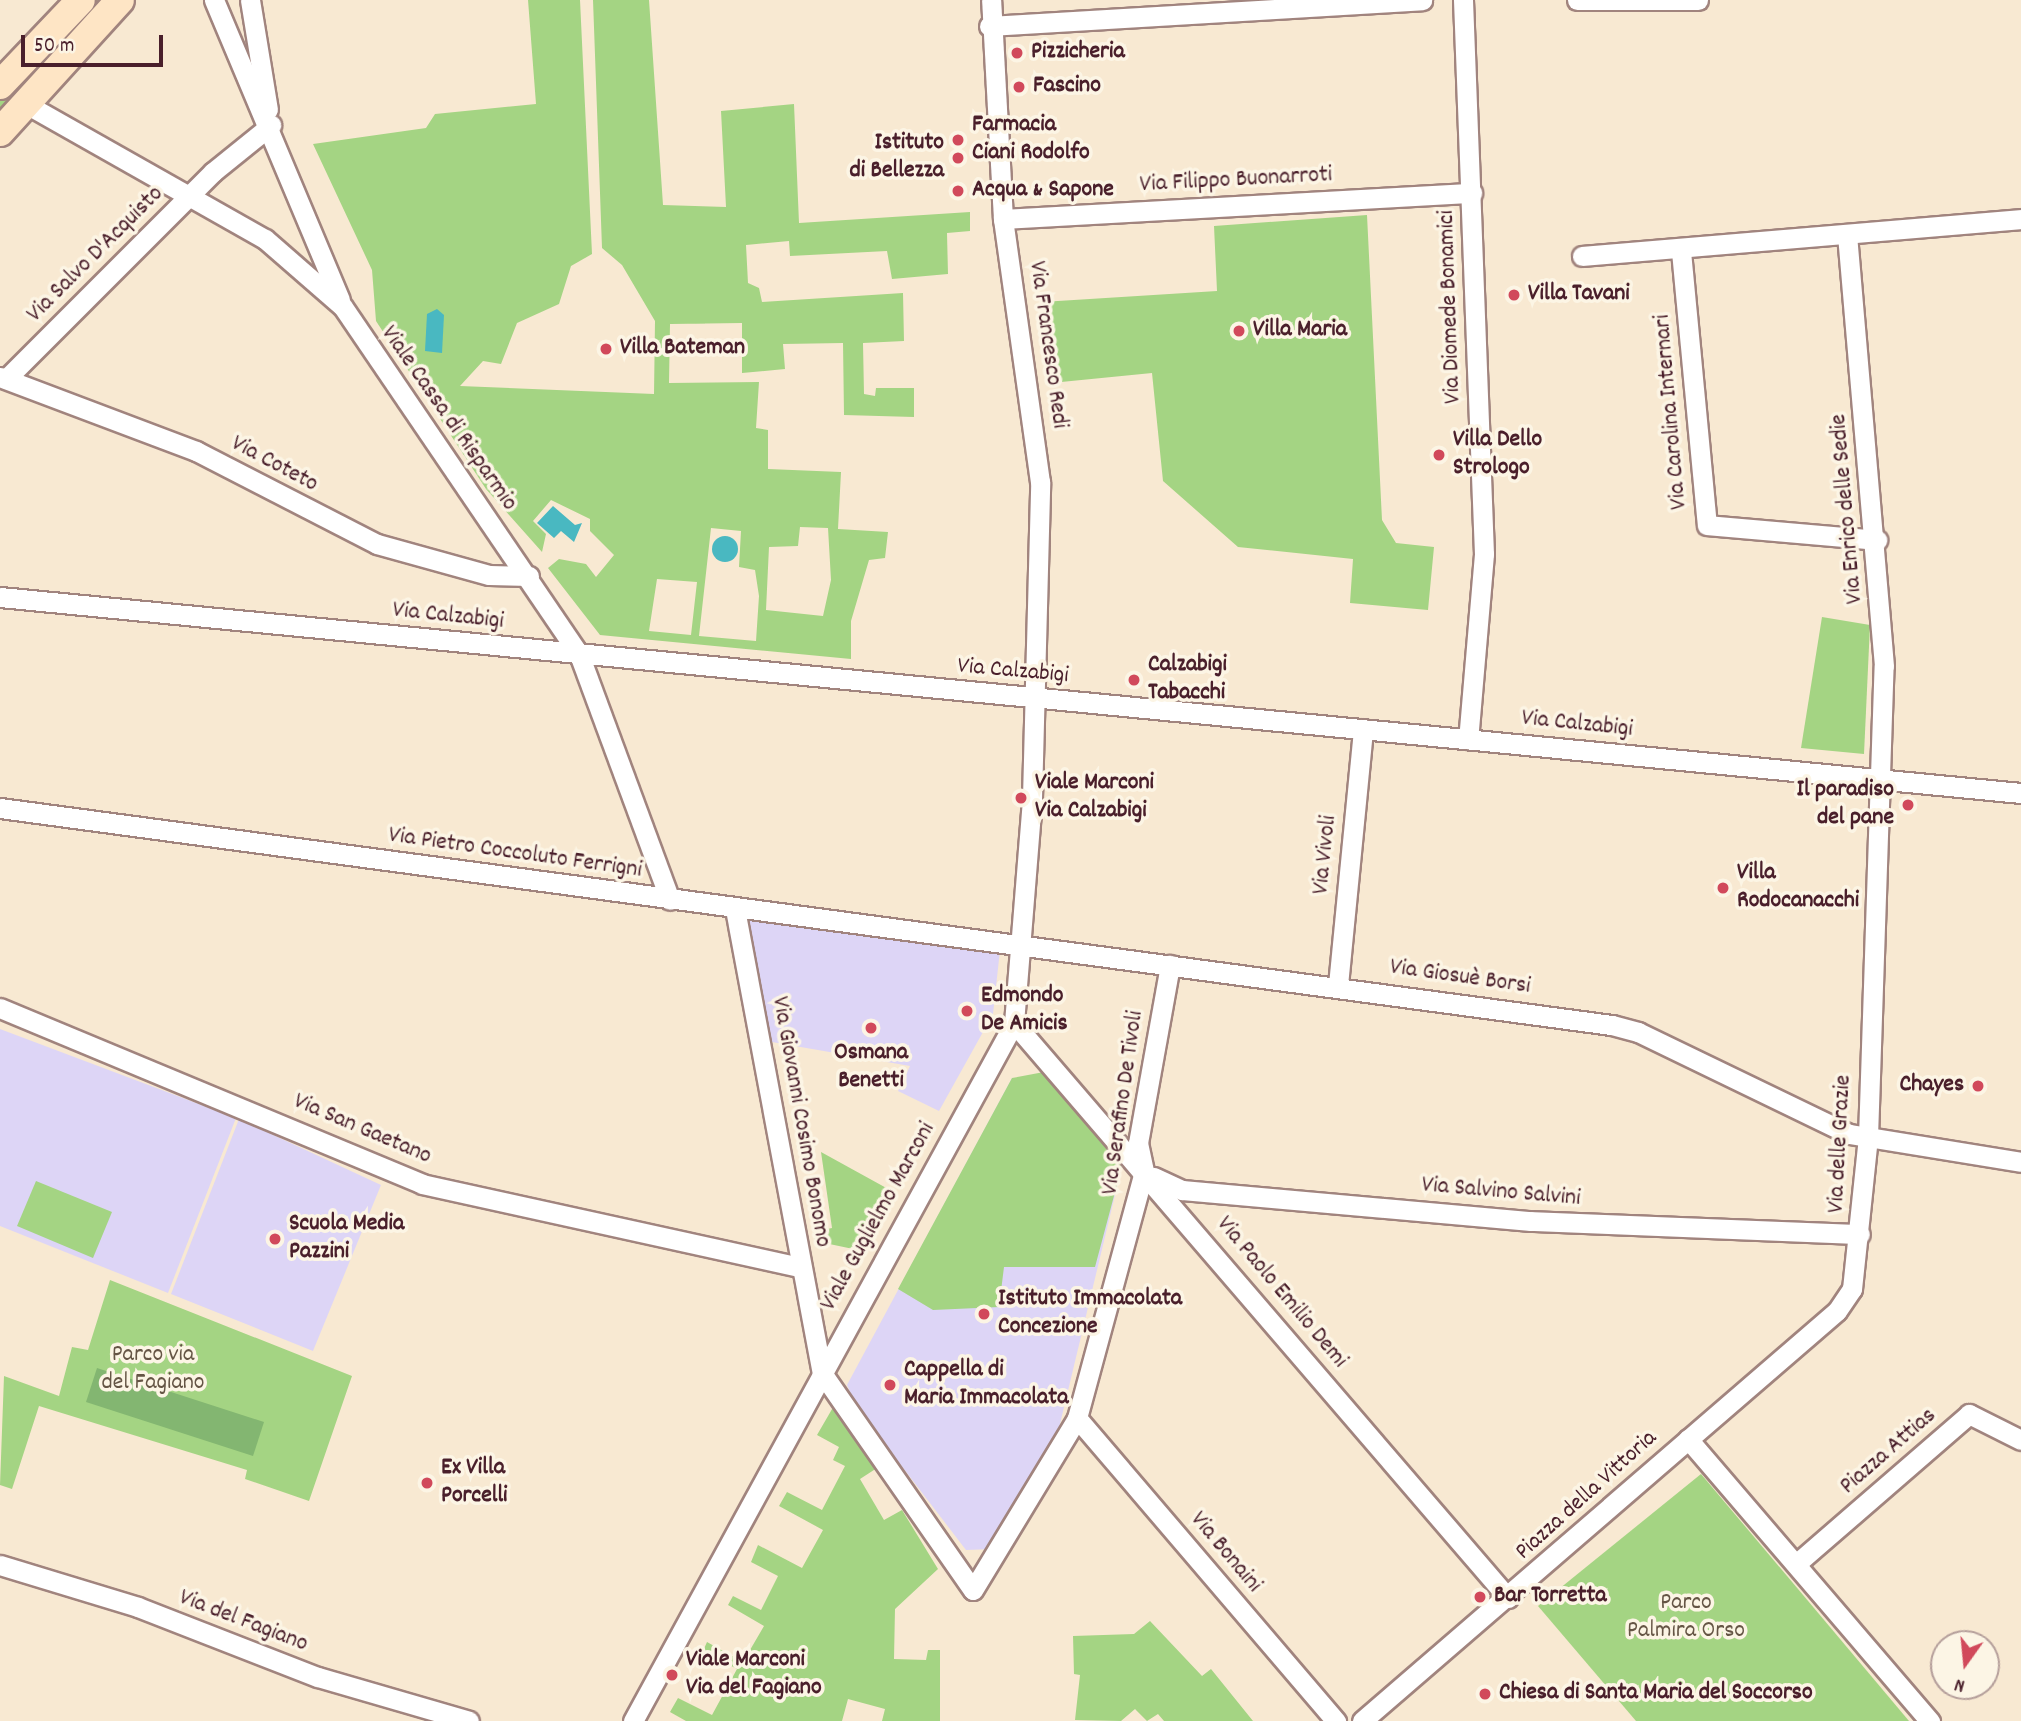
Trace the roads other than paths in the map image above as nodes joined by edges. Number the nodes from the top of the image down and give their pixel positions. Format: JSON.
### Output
{"nodes":[{"id":1,"x":81,"y":0,"type":"edge"},
{"id":2,"x":120,"y":0,"type":"edge"},
{"id":3,"x":214,"y":0,"type":"edge"},
{"id":4,"x":250,"y":0,"type":"edge"},
{"id":5,"x":991,"y":0,"type":"edge"},
{"id":6,"x":1422,"y":0,"type":"edge"},
{"id":7,"x":1463,"y":0,"type":"edge"},
{"id":8,"x":1577,"y":0,"type":"edge"},
{"id":9,"x":1698,"y":0,"type":"edge"},
{"id":10,"x":989,"y":26,"type":"junction"},
{"id":11,"x":1,"y":84,"type":"edge"},
{"id":12,"x":26,"y":104,"type":"junction"},
{"id":13,"x":271,"y":125,"type":"junction"},
{"id":14,"x":0,"y":132,"type":"edge"},
{"id":15,"x":1472,"y":193,"type":"junction"},
{"id":16,"x":191,"y":195,"type":"junction"},
{"id":17,"x":1003,"y":219,"type":"junction"},
{"id":18,"x":2021,"y":219,"type":"edge"},
{"id":19,"x":1847,"y":235,"type":"junction"},
{"id":20,"x":1681,"y":251,"type":"junction"},
{"id":21,"x":1582,"y":256,"type":"dead end"},
{"id":22,"x":343,"y":307,"type":"junction"},
{"id":23,"x":3,"y":378,"type":"edge"},
{"id":24,"x":1877,"y":540,"type":"junction"},
{"id":25,"x":530,"y":576,"type":"junction"},
{"id":26,"x":0,"y":597,"type":"edge"},
{"id":27,"x":579,"y":654,"type":"junction"},
{"id":28,"x":1034,"y":698,"type":"junction"},
{"id":29,"x":1363,"y":729,"type":"junction"},
{"id":30,"x":1468,"y":738,"type":"junction"},
{"id":31,"x":1880,"y":779,"type":"junction"},
{"id":32,"x":2021,"y":793,"type":"edge"},
{"id":33,"x":0,"y":808,"type":"edge"},
{"id":34,"x":670,"y":900,"type":"junction"},
{"id":35,"x":735,"y":909,"type":"junction"},
{"id":36,"x":1023,"y":946,"type":"junction"},
{"id":37,"x":1170,"y":965,"type":"junction"},
{"id":38,"x":1338,"y":985,"type":"junction"},
{"id":39,"x":0,"y":1008,"type":"edge"},
{"id":40,"x":1014,"y":1023,"type":"junction"},
{"id":41,"x":1868,"y":1137,"type":"junction"},
{"id":42,"x":2021,"y":1162,"type":"edge"},
{"id":43,"x":1144,"y":1171,"type":"junction"},
{"id":44,"x":1860,"y":1234,"type":"junction"},
{"id":45,"x":801,"y":1266,"type":"junction"},
{"id":46,"x":822,"y":1373,"type":"junction"},
{"id":47,"x":1077,"y":1418,"type":"junction"},
{"id":48,"x":1688,"y":1439,"type":"junction"},
{"id":49,"x":2021,"y":1440,"type":"edge"},
{"id":50,"x":1796,"y":1564,"type":"junction"},
{"id":51,"x":0,"y":1565,"type":"edge"},
{"id":52,"x":974,"y":1590,"type":"joint"},
{"id":53,"x":1508,"y":1598,"type":"junction"},
{"id":54,"x":469,"y":1721,"type":"edge"},
{"id":55,"x":633,"y":1721,"type":"edge"},
{"id":56,"x":1336,"y":1721,"type":"edge"},
{"id":57,"x":1362,"y":1721,"type":"edge"},
{"id":58,"x":1930,"y":1721,"type":"edge"}],
"edges":[{"from":1,"to":11,"type":"main road"},
{"from":2,"to":12,"type":"main road"},
{"from":3,"to":13,"type":"street"},
{"from":4,"to":13,"type":"street"},
{"from":5,"to":10,"type":"street","name":"Via Francesco Redi"},
{"from":6,"to":10,"type":"street"},
{"from":7,"to":15,"type":"street","name":"Via Diomede Bonamici"},
{"from":8,"to":9,"type":"street"},
{"from":10,"to":17,"type":"street","name":"Via Francesco Redi"},
{"from":12,"to":14,"type":"main road"},
{"from":12,"to":16,"type":"street","name":"Viale Cassa di Risparmio"},
{"from":13,"to":16,"type":"street","name":"Via Salvo D'Acquisto"},
{"from":13,"to":22,"type":"street"},
{"from":15,"to":17,"type":"street","name":"Via Filippo Buonarroti"},
{"from":15,"to":30,"type":"street","name":"Via Diomede Bonamici"},
{"from":16,"to":22,"type":"street","name":"Viale Cassa di Risparmio"},
{"from":16,"to":23,"type":"street","name":"Via Salvo D'Acquisto"},
{"from":17,"to":28,"type":"street","name":"Via Francesco Redi"},
{"from":18,"to":19,"type":"street"},
{"from":19,"to":20,"type":"street"},
{"from":19,"to":24,"type":"street","name":"Via Enrico delle Sedie"},
{"from":20,"to":21,"type":"street"},
{"from":20,"to":24,"type":"street","name":"Via Carolina Internari"},
{"from":22,"to":25,"type":"street","name":"Viale Cassa di Risparmio"},
{"from":23,"to":25,"type":"street","name":"Via Coteto"},
{"from":24,"to":31,"type":"street","name":"Via Enrico delle Sedie"},
{"from":25,"to":27,"type":"street","name":"Viale Cassa di Risparmio"},
{"from":26,"to":27,"type":"street","name":"Via Calzabigi"},
{"from":27,"to":28,"type":"street","name":"Via Calzabigi"},
{"from":27,"to":34,"type":"street","name":"Viale Cassa di Risparmio"},
{"from":28,"to":29,"type":"street","name":"Via Calzabigi"},
{"from":28,"to":36,"type":"street","name":"Viale Guglielmo Marconi"},
{"from":29,"to":30,"type":"street","name":"Via Calzabigi"},
{"from":29,"to":38,"type":"street","name":"Via Vivoli"},
{"from":30,"to":31,"type":"street","name":"Via Calzabigi"},
{"from":31,"to":32,"type":"street","name":"Via Calzabigi"},
{"from":31,"to":41,"type":"street","name":"Via delle Grazie"},
{"from":33,"to":34,"type":"street","name":"Via Pietro Coccoluto Ferrigni"},
{"from":34,"to":35,"type":"street","name":"Via Pietro Coccoluto Ferrigni"},
{"from":35,"to":36,"type":"street","name":"Via Pietro Coccoluto Ferrigni"},
{"from":35,"to":45,"type":"street","name":"Via Giovanni Cosimo Bonomo"},
{"from":36,"to":37,"type":"street","name":"Via Giosuè Borsi"},
{"from":36,"to":40,"type":"street","name":"Viale Guglielmo Marconi"},
{"from":37,"to":38,"type":"street","name":"Via Giosuè Borsi"},
{"from":37,"to":43,"type":"street","name":"Via Serafino De Tivoli"},
{"from":38,"to":41,"type":"street","name":"Via Giosuè Borsi"},
{"from":39,"to":45,"type":"street","name":"Via San Gaetano"},
{"from":40,"to":43,"type":"street","name":"Via Paolo Emilio Demi"},
{"from":40,"to":46,"type":"street","name":"Viale Guglielmo Marconi"},
{"from":41,"to":42,"type":"street","name":"Via Giosuè Borsi"},
{"from":41,"to":44,"type":"street","name":"Via delle Grazie"},
{"from":43,"to":44,"type":"street","name":"Via Salvino Salvini"},
{"from":43,"to":47,"type":"street","name":"Via Serafino De Tivoli"},
{"from":43,"to":53,"type":"street","name":"Via Paolo Emilio Demi"},
{"from":44,"to":48,"type":"street","name":"Via delle Grazie"},
{"from":45,"to":46,"type":"street","name":"Via Giovanni Cosimo Bonomo"},
{"from":46,"to":52,"type":"street","name":"Via Giovanni Cosimo Bonomo"},
{"from":46,"to":55,"type":"street","name":"Viale Guglielmo Marconi"},
{"from":47,"to":52,"type":"street","name":"Via Serafino De Tivoli"},
{"from":47,"to":56,"type":"street","name":"Via Bonaini"},
{"from":48,"to":50,"type":"street","name":"Piazza della Vittoria"},
{"from":48,"to":53,"type":"street","name":"Piazza della Vittoria"},
{"from":49,"to":50,"type":"street","name":"Piazza Attias"},
{"from":50,"to":58,"type":"street","name":"Piazza della Vittoria"},
{"from":51,"to":54,"type":"street","name":"Via del Fagiano"},
{"from":53,"to":57,"type":"street","name":"Piazza della Vittoria"}]}
